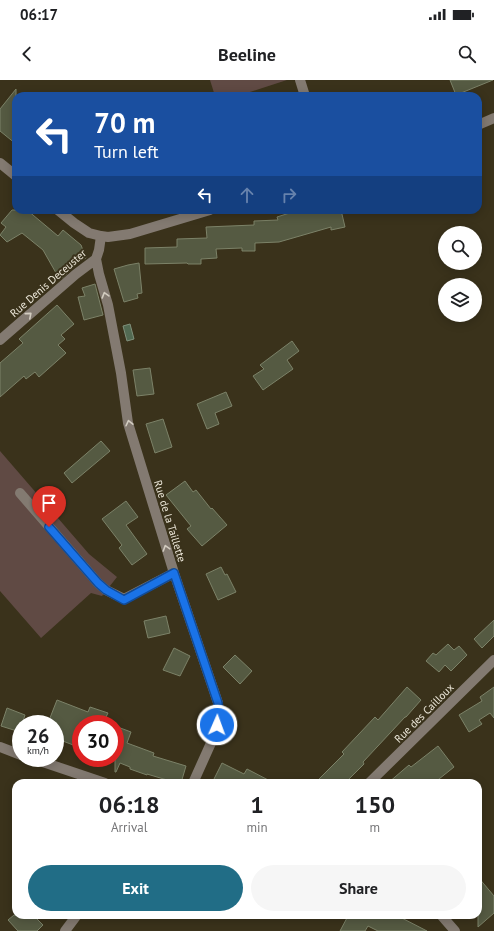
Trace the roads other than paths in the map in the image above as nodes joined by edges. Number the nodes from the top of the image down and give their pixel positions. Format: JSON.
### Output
{"nodes":[{"id":1,"x":300,"y":80,"type":"edge"},
{"id":2,"x":304,"y":92,"type":"edge"},
{"id":3,"x":494,"y":118,"type":"edge"},
{"id":4,"x":482,"y":124,"type":"edge"},
{"id":5,"x":0,"y":163,"type":"edge"},
{"id":6,"x":12,"y":173,"type":"edge"},
{"id":7,"x":63,"y":214,"type":"edge"},
{"id":8,"x":197,"y":214,"type":"edge"},
{"id":9,"x":101,"y":236,"type":"junction"},
{"id":10,"x":96,"y":259,"type":"junction"},
{"id":11,"x":0,"y":340,"type":"edge"},
{"id":12,"x":20,"y":493,"type":"dead end"},
{"id":13,"x":174,"y":573,"type":"junction"},
{"id":14,"x":494,"y":660,"type":"edge"},
{"id":15,"x":0,"y":747,"type":"edge"},
{"id":16,"x":12,"y":751,"type":"edge"},
{"id":17,"x":58,"y":767,"type":"edge"},
{"id":18,"x":93,"y":779,"type":"edge"},
{"id":19,"x":195,"y":779,"type":"edge"},
{"id":20,"x":374,"y":779,"type":"edge"},
{"id":21,"x":74,"y":919,"type":"edge"},
{"id":22,"x":444,"y":919,"type":"edge"},
{"id":23,"x":65,"y":931,"type":"edge"},
{"id":24,"x":455,"y":931,"type":"edge"}],
"edges":[{"from":1,"to":2,"type":"street"},
{"from":3,"to":4,"type":"street"},
{"from":5,"to":6,"type":"street"},
{"from":7,"to":9,"type":"street"},
{"from":8,"to":9,"type":"street"},
{"from":9,"to":10,"type":"street","name":"Rue Denis Deceuster"},
{"from":11,"to":10,"type":"street","name":"Rue Denis Deceuster","one_way":true},
{"from":13,"to":10,"type":"street","name":"Rue de la Taillette","one_way":true},
{"from":12,"to":13,"type":"street"},
{"from":13,"to":19,"type":"street","name":"Rue de la Taillette"},
{"from":14,"to":20,"type":"street","name":"Rue des Cailloux"},
{"from":15,"to":16,"type":"street"},
{"from":17,"to":18,"type":"street"},
{"from":21,"to":23,"type":"street"},
{"from":22,"to":24,"type":"street"}]}
